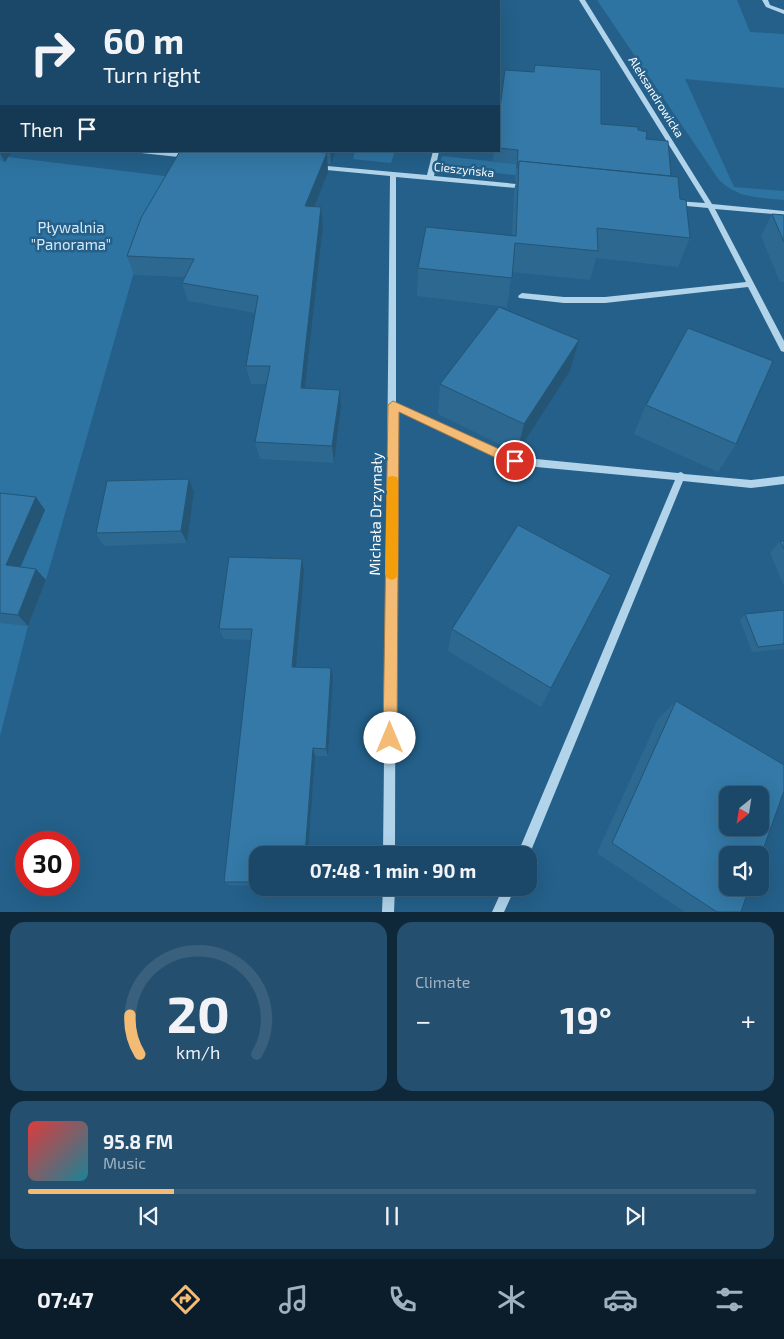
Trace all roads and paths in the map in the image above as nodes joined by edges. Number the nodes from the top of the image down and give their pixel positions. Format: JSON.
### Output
{"nodes":[{"id":1,"x":582,"y":0,"type":"edge"},
{"id":2,"x":764,"y":0,"type":"edge"},
{"id":3,"x":784,"y":12,"type":"edge"},
{"id":4,"x":151,"y":152,"type":"edge"},
{"id":5,"x":436,"y":152,"type":"edge"},
{"id":6,"x":193,"y":156,"type":"edge"},
{"id":7,"x":307,"y":166,"type":"edge"},
{"id":8,"x":393,"y":174,"type":"junction"},
{"id":9,"x":430,"y":177,"type":"junction"},
{"id":10,"x":539,"y":189,"type":"edge"},
{"id":11,"x":666,"y":202,"type":"edge"},
{"id":12,"x":710,"y":206,"type":"junction"},
{"id":13,"x":784,"y":213,"type":"edge"},
{"id":14,"x":751,"y":284,"type":"junction"},
{"id":15,"x":522,"y":296,"type":"dead end"},
{"id":16,"x":784,"y":349,"type":"edge"},
{"id":17,"x":393,"y":405,"type":"junction"},
{"id":18,"x":681,"y":476,"type":"junction"},
{"id":19,"x":784,"y":480,"type":"edge"},
{"id":20,"x":389,"y":846,"type":"edge"},
{"id":21,"x":527,"y":846,"type":"edge"},
{"id":22,"x":389,"y":896,"type":"edge"},
{"id":23,"x":505,"y":896,"type":"edge"},
{"id":24,"x":388,"y":912,"type":"edge"},
{"id":25,"x":498,"y":912,"type":"edge"}],
"edges":[{"from":1,"to":12,"type":"street","name":"Aleksandrowicka"},
{"from":2,"to":3,"type":"street"},
{"from":4,"to":6,"type":"street"},
{"from":5,"to":9,"type":"street"},
{"from":7,"to":8,"type":"street","name":"Cieszyńska"},
{"from":8,"to":9,"type":"street","name":"Cieszyńska"},
{"from":8,"to":17,"type":"street","name":"Michała Drzymały"},
{"from":9,"to":10,"type":"street","name":"Cieszyńska"},
{"from":11,"to":12,"type":"street"},
{"from":12,"to":13,"type":"street"},
{"from":12,"to":14,"type":"street","name":"Aleksandrowicka"},
{"from":14,"to":15,"type":"street"},
{"from":14,"to":16,"type":"street","name":"Aleksandrowicka"},
{"from":17,"to":18,"type":"street"},
{"from":17,"to":20,"type":"street","name":"Michała Drzymały"},
{"from":18,"to":19,"type":"street"},
{"from":18,"to":21,"type":"street"},
{"from":22,"to":24,"type":"street"},
{"from":23,"to":25,"type":"street"}]}
